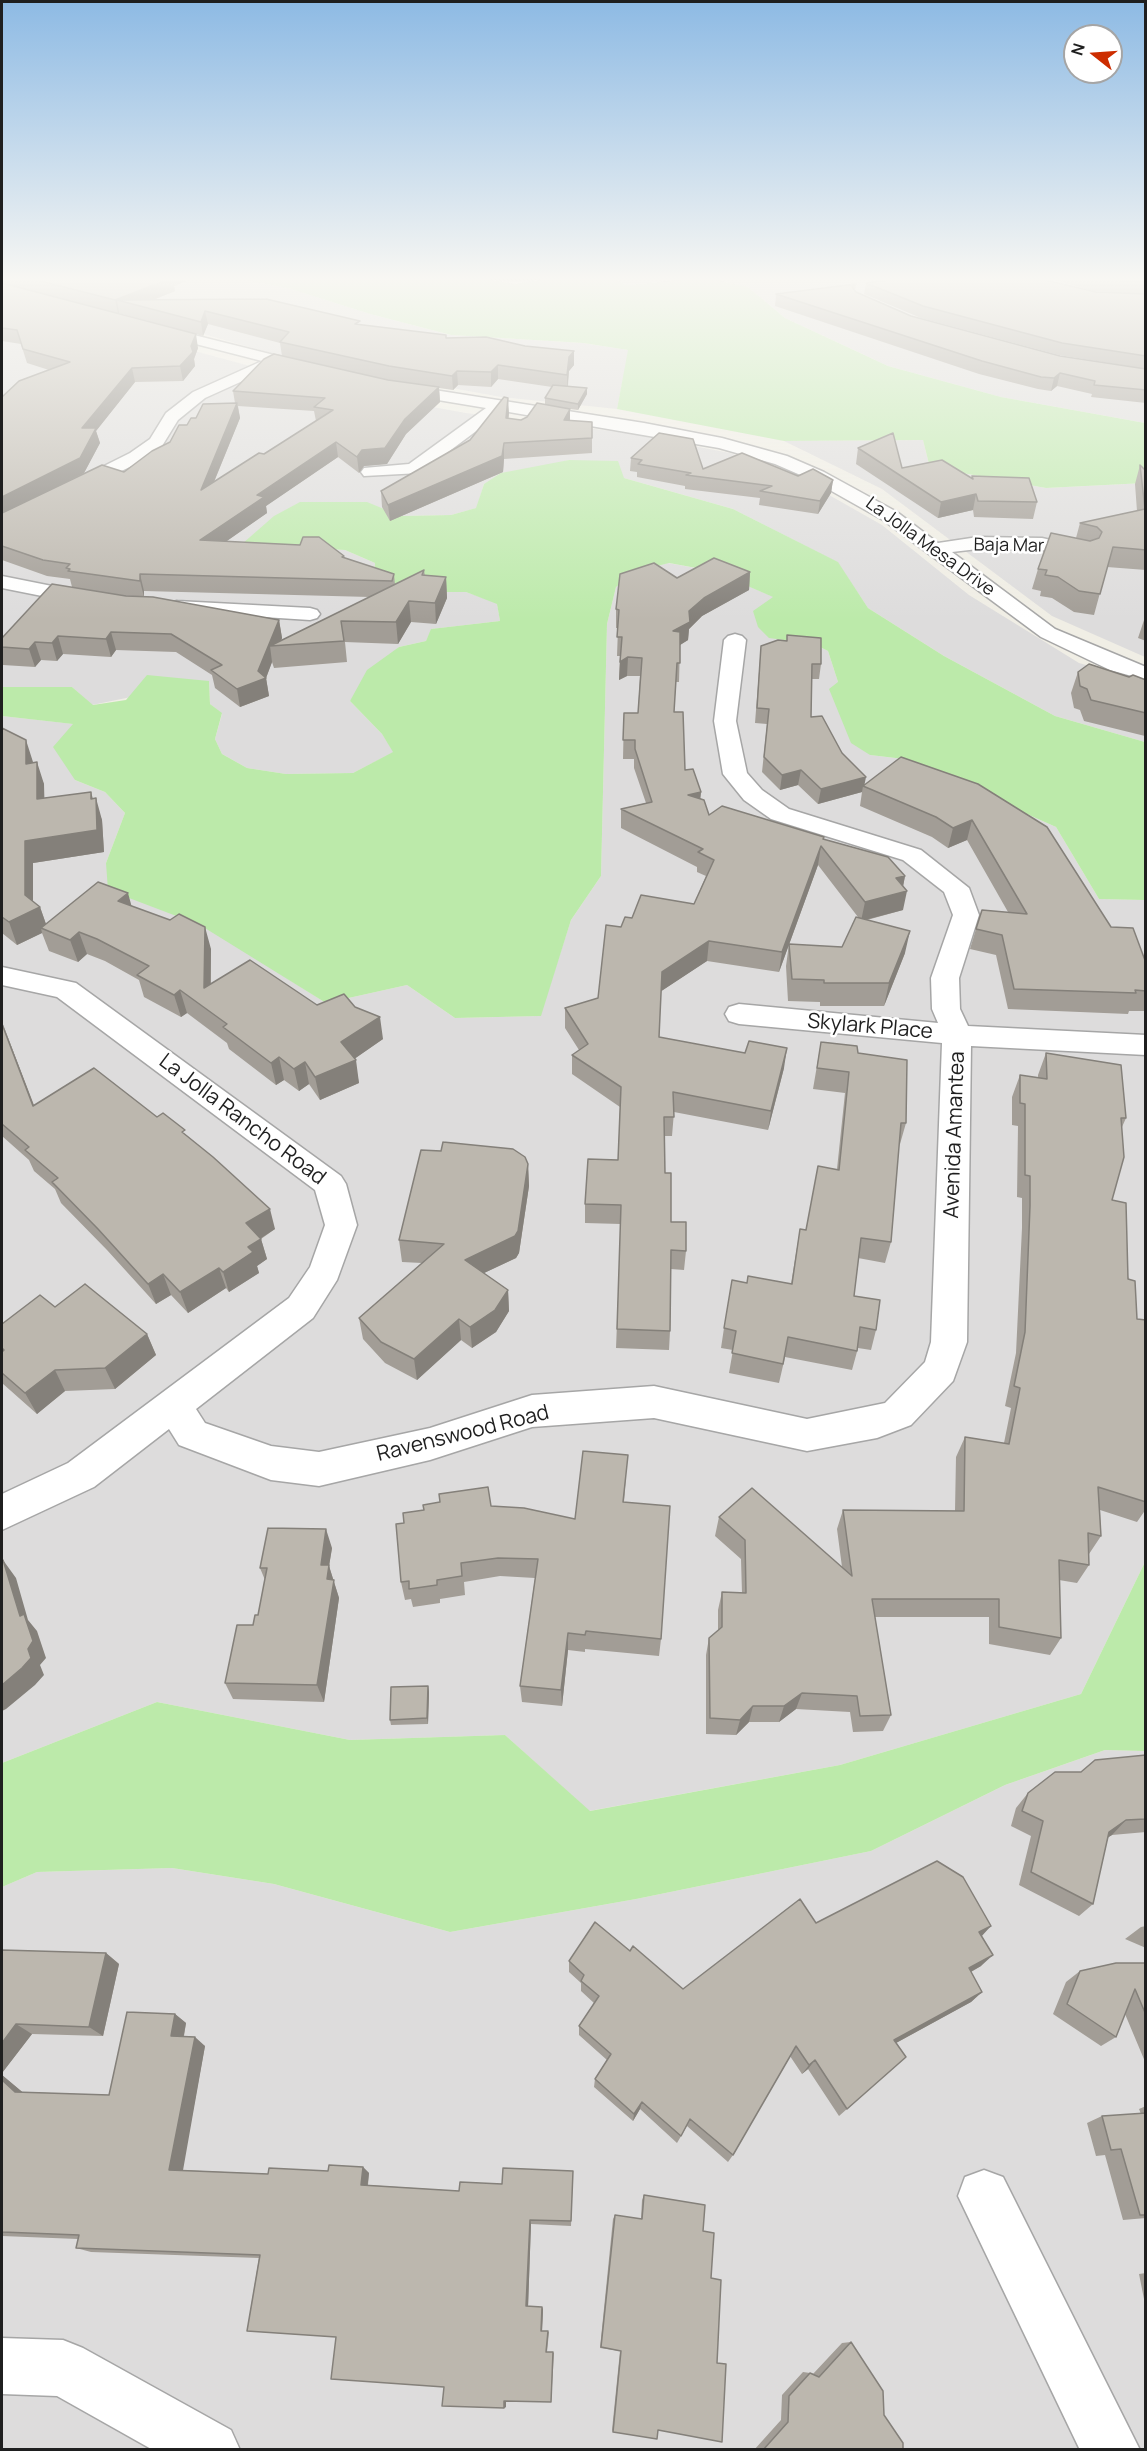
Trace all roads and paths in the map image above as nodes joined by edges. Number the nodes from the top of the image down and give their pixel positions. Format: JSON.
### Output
{"nodes":[{"id":1,"x":207,"y":391,"type":"edge"},
{"id":2,"x":415,"y":391,"type":"edge"},
{"id":3,"x":499,"y":406,"type":"junction"},
{"id":4,"x":370,"y":472,"type":"dead end"},
{"id":5,"x":2,"y":524,"type":"edge"},
{"id":6,"x":934,"y":549,"type":"junction"},
{"id":7,"x":1084,"y":553,"type":"edge"},
{"id":8,"x":2,"y":582,"type":"edge"},
{"id":9,"x":108,"y":602,"type":"edge"},
{"id":10,"x":155,"y":606,"type":"edge"},
{"id":11,"x":310,"y":614,"type":"dead end"},
{"id":12,"x":735,"y":640,"type":"dead end"},
{"id":13,"x":1146,"y":674,"type":"edge"},
{"id":14,"x":2,"y":976,"type":"edge"},
{"id":15,"x":739,"y":1014,"type":"dead end"},
{"id":16,"x":957,"y":1035,"type":"junction"},
{"id":17,"x":1146,"y":1045,"type":"edge"},
{"id":18,"x":174,"y":1406,"type":"junction"},
{"id":19,"x":877,"y":1422,"type":"joint"},
{"id":20,"x":2,"y":1513,"type":"edge"},
{"id":21,"x":984,"y":2196,"type":"dead end"},
{"id":22,"x":2,"y":2366,"type":"edge"},
{"id":23,"x":211,"y":2450,"type":"edge"},
{"id":24,"x":1111,"y":2450,"type":"edge"}],
"edges":[{"from":1,"to":5,"type":"street"},
{"from":2,"to":3,"type":"street","name":"La Jolla Mesa Drive"},
{"from":3,"to":4,"type":"street"},
{"from":3,"to":6,"type":"street","name":"La Jolla Mesa Drive"},
{"from":6,"to":7,"type":"street","name":"Baja Mar"},
{"from":6,"to":13,"type":"street","name":"La Jolla Mesa Drive"},
{"from":8,"to":9,"type":"street"},
{"from":10,"to":11,"type":"street"},
{"from":12,"to":16,"type":"street","name":"Avenida Amantea"},
{"from":14,"to":18,"type":"street","name":"La Jolla Rancho Road"},
{"from":15,"to":16,"type":"street","name":"Skylark Place"},
{"from":16,"to":17,"type":"street","name":"Skylark Place"},
{"from":16,"to":19,"type":"street","name":"Avenida Amantea"},
{"from":18,"to":19,"type":"street","name":"Ravenswood Road"},
{"from":18,"to":20,"type":"street","name":"La Jolla Rancho Road"},
{"from":21,"to":24,"type":"street"},
{"from":22,"to":23,"type":"street"}]}
